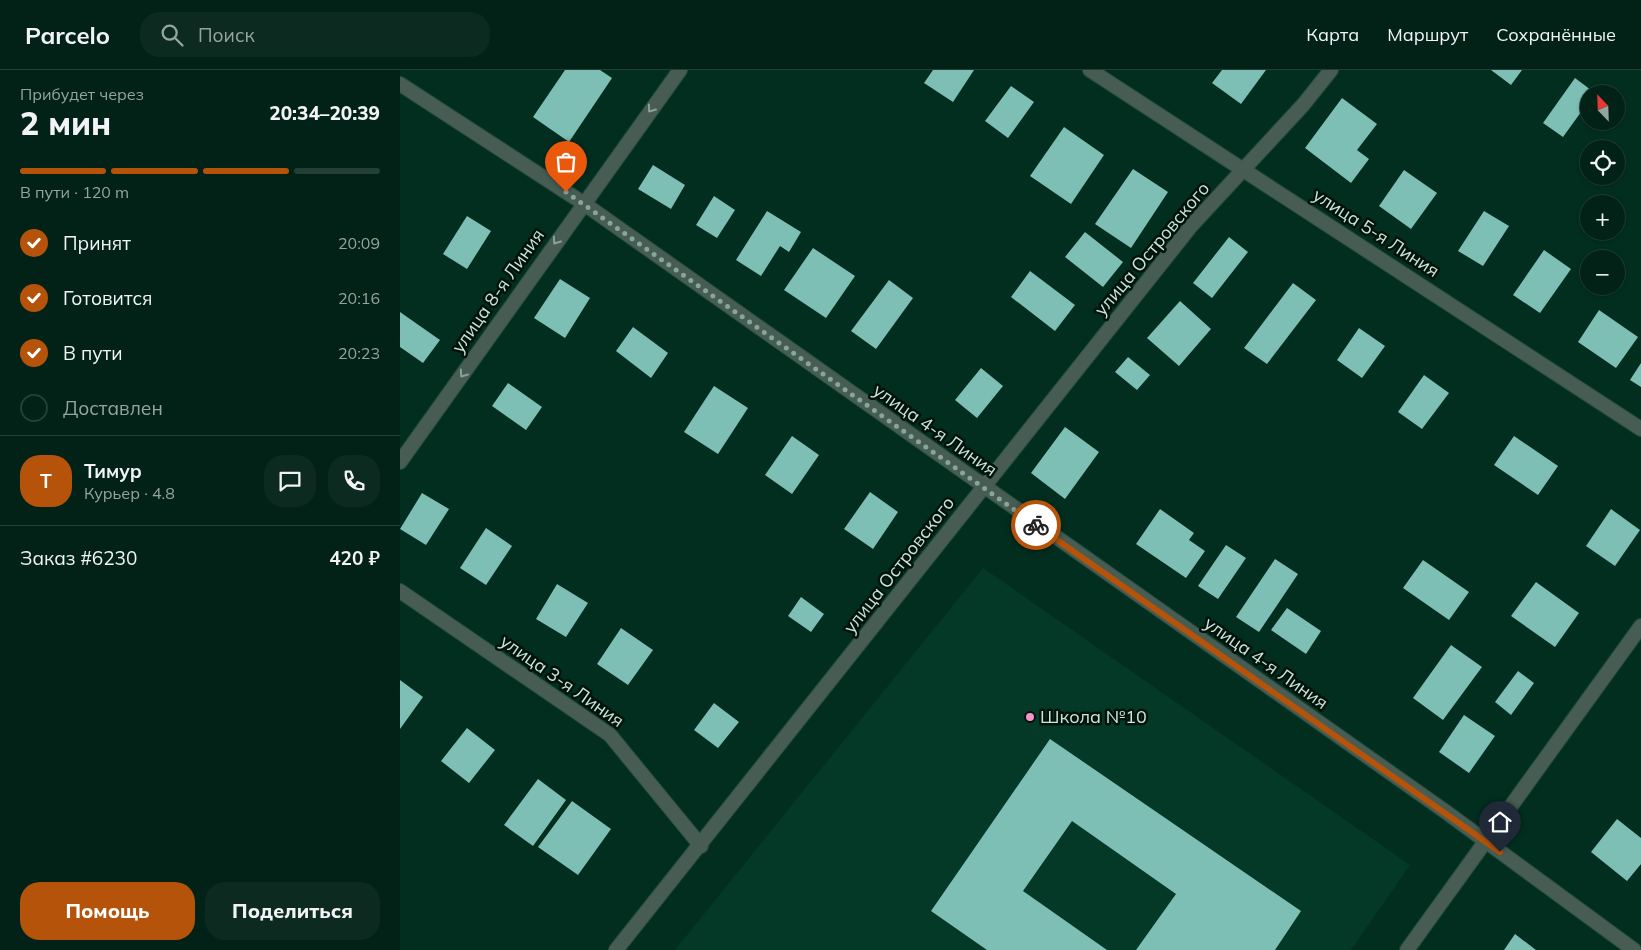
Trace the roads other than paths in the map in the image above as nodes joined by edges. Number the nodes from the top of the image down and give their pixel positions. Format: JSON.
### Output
{"nodes":[{"id":1,"x":680,"y":70,"type":"edge"},
{"id":2,"x":1090,"y":70,"type":"edge"},
{"id":3,"x":1331,"y":70,"type":"edge"},
{"id":4,"x":400,"y":84,"type":"edge"},
{"id":5,"x":1244,"y":169,"type":"junction"},
{"id":6,"x":583,"y":203,"type":"junction"},
{"id":7,"x":1641,"y":429,"type":"edge"},
{"id":8,"x":400,"y":462,"type":"edge"},
{"id":9,"x":984,"y":488,"type":"junction"},
{"id":10,"x":400,"y":592,"type":"edge"},
{"id":11,"x":1641,"y":626,"type":"edge"},
{"id":12,"x":1485,"y":841,"type":"junction"},
{"id":13,"x":701,"y":846,"type":"junction"},
{"id":14,"x":616,"y":950,"type":"edge"},
{"id":15,"x":1407,"y":950,"type":"edge"},
{"id":16,"x":1634,"y":950,"type":"edge"}],
"edges":[{"from":1,"to":6,"type":"street","name":"улица 8-я Линия","one_way":true},
{"from":2,"to":5,"type":"street","name":"улица 5-я Линия"},
{"from":3,"to":5,"type":"street","name":"улица Островского"},
{"from":4,"to":6,"type":"street","name":"улица 4-я Линия"},
{"from":5,"to":7,"type":"street","name":"улица 5-я Линия"},
{"from":5,"to":9,"type":"street","name":"улица Островского"},
{"from":6,"to":8,"type":"street","name":"улица 8-я Линия","one_way":true},
{"from":6,"to":9,"type":"street","name":"улица 4-я Линия"},
{"from":9,"to":12,"type":"street","name":"улица 4-я Линия"},
{"from":9,"to":13,"type":"street","name":"улица Островского"},
{"from":10,"to":13,"type":"street","name":"улица 3-я Линия"},
{"from":11,"to":12,"type":"street"},
{"from":12,"to":15,"type":"street"},
{"from":12,"to":16,"type":"street"},
{"from":13,"to":14,"type":"street","name":"улица Островского"}]}
